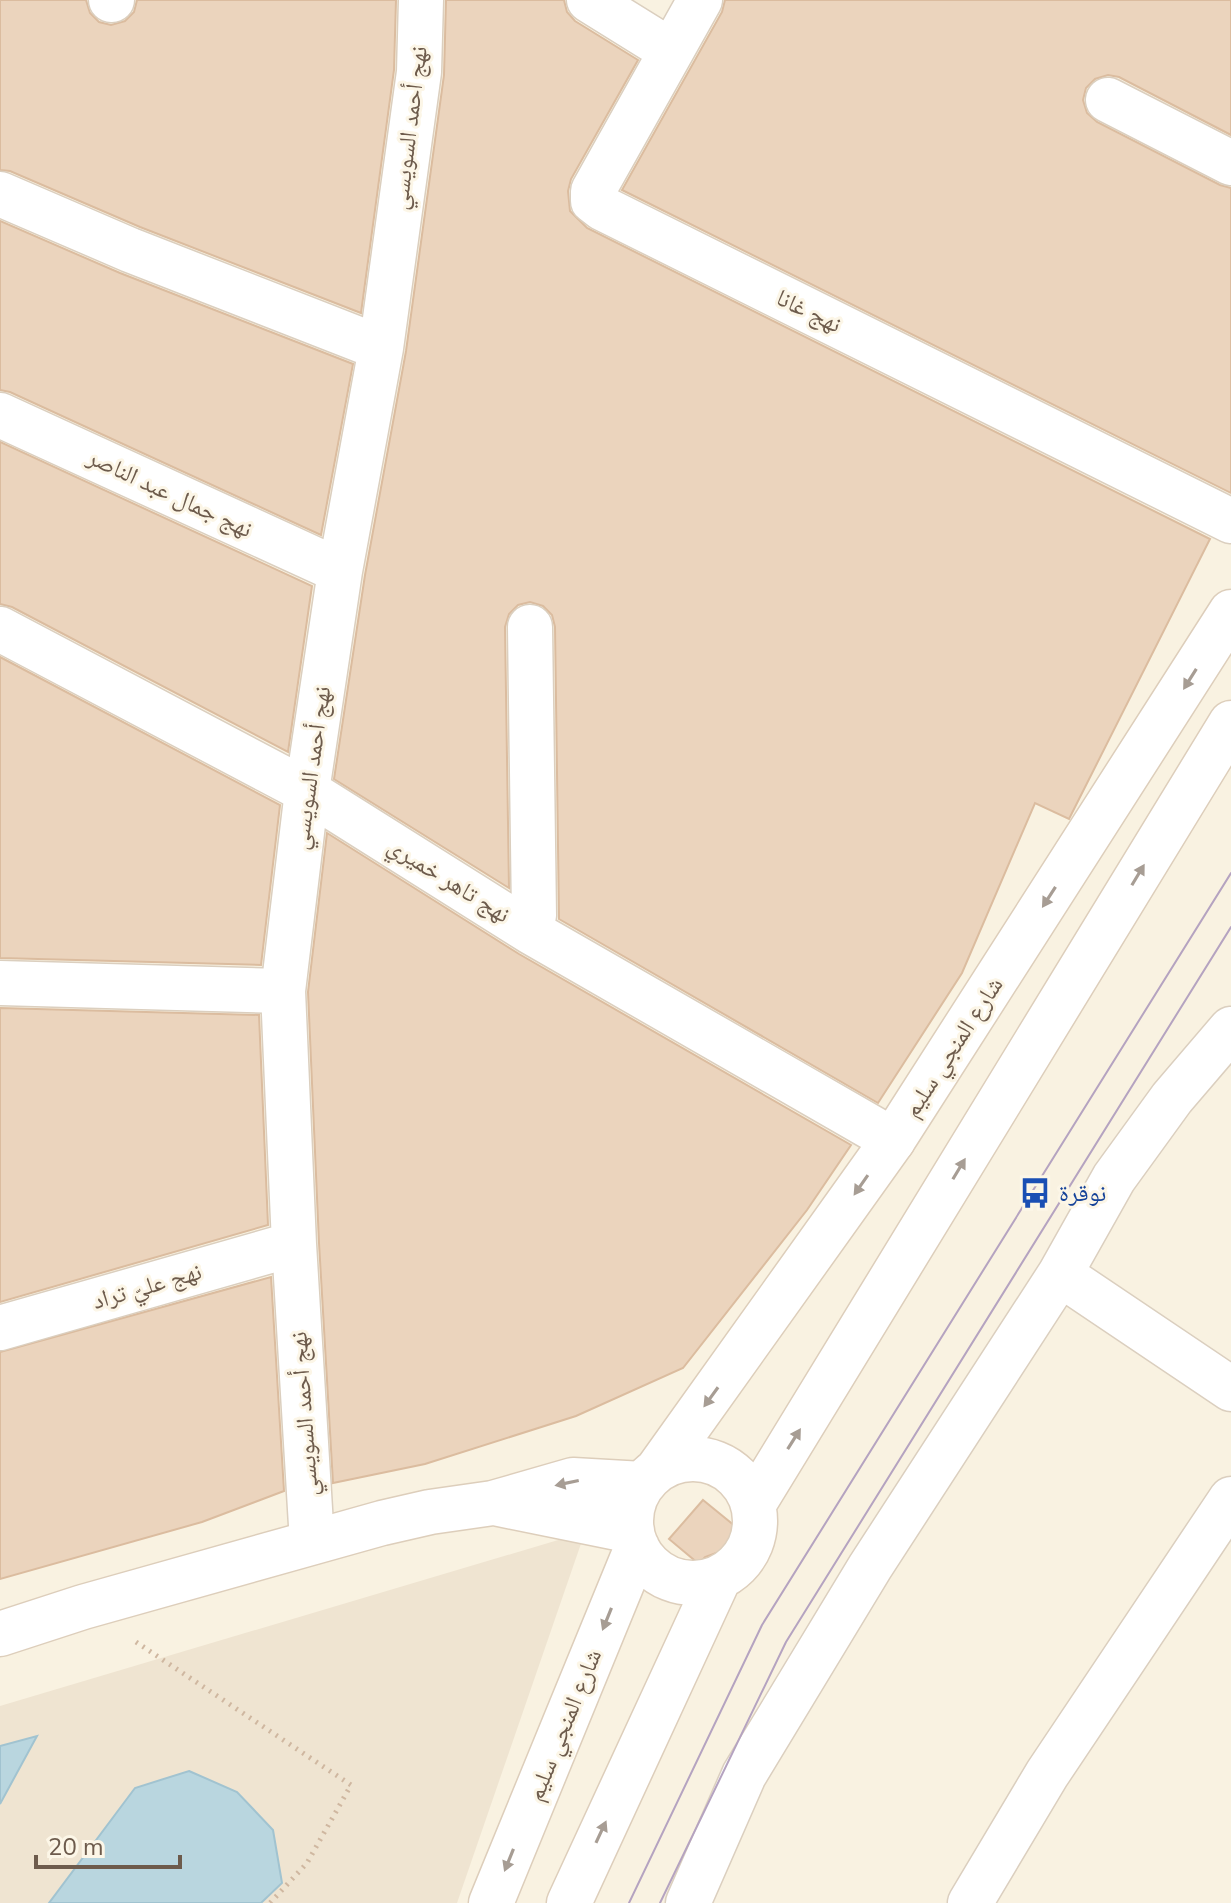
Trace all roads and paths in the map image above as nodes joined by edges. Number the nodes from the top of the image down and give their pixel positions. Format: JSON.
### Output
{"nodes":[{"id":1,"x":421,"y":0,"type":"edge"},
{"id":2,"x":589,"y":0,"type":"edge"},
{"id":3,"x":700,"y":0,"type":"edge"},
{"id":4,"x":671,"y":51,"type":"junction"},
{"id":5,"x":1108,"y":100,"type":"dead end"},
{"id":6,"x":1231,"y":163,"type":"edge"},
{"id":7,"x":0,"y":194,"type":"edge"},
{"id":8,"x":381,"y":348,"type":"junction"},
{"id":9,"x":0,"y":415,"type":"edge"},
{"id":10,"x":1231,"y":521,"type":"edge"},
{"id":11,"x":340,"y":571,"type":"junction"},
{"id":12,"x":1231,"y":612,"type":"edge"},
{"id":13,"x":530,"y":627,"type":"dead end"},
{"id":14,"x":0,"y":629,"type":"edge"},
{"id":15,"x":1229,"y":731,"type":"edge"},
{"id":16,"x":307,"y":791,"type":"junction"},
{"id":17,"x":531,"y":932,"type":"junction"},
{"id":18,"x":0,"y":983,"type":"edge"},
{"id":19,"x":283,"y":991,"type":"junction"},
{"id":20,"x":1231,"y":1029,"type":"edge"},
{"id":21,"x":893,"y":1140,"type":"junction"},
{"id":22,"x":294,"y":1244,"type":"junction"},
{"id":23,"x":1060,"y":1274,"type":"junction"},
{"id":24,"x":0,"y":1328,"type":"edge"},
{"id":25,"x":1231,"y":1389,"type":"edge"},
{"id":26,"x":651,"y":1476,"type":"junction"},
{"id":27,"x":1231,"y":1499,"type":"edge"},
{"id":28,"x":493,"y":1503,"type":"junction"},
{"id":29,"x":753,"y":1505,"type":"junction"},
{"id":30,"x":634,"y":1539,"type":"junction"},
{"id":31,"x":312,"y":1542,"type":"junction"},
{"id":32,"x":719,"y":1578,"type":"junction"},
{"id":33,"x":83,"y":1607,"type":"junction"},
{"id":34,"x":0,"y":1634,"type":"edge"},
{"id":35,"x":270,"y":1903,"type":"edge"},
{"id":36,"x":491,"y":1903,"type":"edge"},
{"id":37,"x":569,"y":1903,"type":"edge"},
{"id":38,"x":688,"y":1903,"type":"edge"},
{"id":39,"x":970,"y":1903,"type":"edge"}],
"edges":[{"from":1,"to":8,"type":"street","name":"نهج أحمد السويسي"},
{"from":2,"to":4,"type":"street"},
{"from":3,"to":4,"type":"street","name":"نهج غانا"},
{"from":4,"to":10,"type":"street","name":"نهج غانا"},
{"from":5,"to":6,"type":"street"},
{"from":7,"to":8,"type":"street"},
{"from":8,"to":11,"type":"street","name":"نهج أحمد السويسي"},
{"from":9,"to":11,"type":"street","name":"نهج جمال عبد الناصر"},
{"from":11,"to":16,"type":"street","name":"نهج أحمد السويسي"},
{"from":12,"to":21,"type":"street","name":"شارع المنجي سليم","one_way":true},
{"from":13,"to":17,"type":"street"},
{"from":14,"to":16,"type":"street","name":"نهج تاهر خميري"},
{"from":29,"to":15,"type":"street","one_way":true},
{"from":16,"to":17,"type":"street","name":"نهج تاهر خميري"},
{"from":16,"to":19,"type":"street","name":"نهج أحمد السويسي"},
{"from":17,"to":21,"type":"street","name":"نهج تاهر خميري"},
{"from":18,"to":19,"type":"street"},
{"from":19,"to":22,"type":"street","name":"نهج أحمد السويسي"},
{"from":20,"to":23,"type":"street"},
{"from":21,"to":26,"type":"street","name":"شارع المنجي سليم","one_way":true},
{"from":22,"to":24,"type":"street","name":"نهج عليّ تراد"},
{"from":22,"to":31,"type":"street","name":"نهج أحمد السويسي"},
{"from":23,"to":25,"type":"street"},
{"from":23,"to":38,"type":"street"},
{"from":26,"to":28,"type":"street","one_way":true},
{"from":26,"to":29,"type":"street"},
{"from":26,"to":30,"type":"street"},
{"from":27,"to":39,"type":"street"},
{"from":28,"to":30,"type":"street"},
{"from":28,"to":31,"type":"street"},
{"from":29,"to":32,"type":"street"},
{"from":30,"to":32,"type":"street"},
{"from":30,"to":36,"type":"street","name":"شارع المنجي سليم","one_way":true},
{"from":31,"to":33,"type":"street"},
{"from":37,"to":32,"type":"street","one_way":true},
{"from":33,"to":34,"type":"street"},
{"from":33,"to":35,"type":"path"}]}
